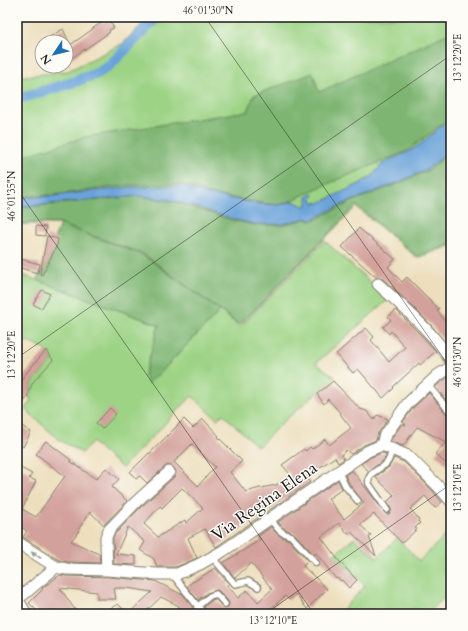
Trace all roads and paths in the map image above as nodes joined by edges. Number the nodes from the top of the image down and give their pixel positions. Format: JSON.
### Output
{"nodes":[{"id":1,"x":378,"y":284,"type":"dead end"},
{"id":2,"x":451,"y":361,"type":"edge"},
{"id":3,"x":451,"y":367,"type":"edge"},
{"id":4,"x":428,"y":385,"type":"junction"},
{"id":5,"x":451,"y":413,"type":"edge"},
{"id":6,"x":387,"y":447,"type":"junction"},
{"id":7,"x":169,"y":472,"type":"dead end"},
{"id":8,"x":338,"y":472,"type":"junction"},
{"id":9,"x":451,"y":501,"type":"edge"},
{"id":10,"x":358,"y":502,"type":"dead end"},
{"id":11,"x":387,"y":510,"type":"dead end"},
{"id":12,"x":270,"y":519,"type":"junction"},
{"id":13,"x":17,"y":542,"type":"edge"},
{"id":14,"x":212,"y":557,"type":"junction"},
{"id":15,"x":316,"y":563,"type":"dead end"},
{"id":16,"x":56,"y":567,"type":"junction"},
{"id":17,"x":107,"y":570,"type":"junction"},
{"id":18,"x":172,"y":574,"type":"junction"},
{"id":19,"x":258,"y":587,"type":"dead end"},
{"id":20,"x":17,"y":599,"type":"edge"},
{"id":21,"x":17,"y":603,"type":"edge"},
{"id":22,"x":225,"y":604,"type":"dead end"},
{"id":23,"x":197,"y":607,"type":"junction"},
{"id":24,"x":26,"y":614,"type":"edge"},
{"id":25,"x":204,"y":614,"type":"edge"}],
"edges":[{"from":1,"to":2,"type":"street"},
{"from":3,"to":4,"type":"street"},
{"from":4,"to":5,"type":"lane"},
{"from":4,"to":6,"type":"street"},
{"from":6,"to":8,"type":"street","name":"Via Regina Elena"},
{"from":6,"to":9,"type":"street"},
{"from":6,"to":11,"type":"lane"},
{"from":7,"to":17,"type":"street"},
{"from":8,"to":10,"type":"lane"},
{"from":8,"to":12,"type":"street","name":"Via Regina Elena"},
{"from":12,"to":14,"type":"street","name":"Via Regina Elena"},
{"from":12,"to":15,"type":"lane"},
{"from":16,"to":13,"type":"street","one_way":true},
{"from":14,"to":18,"type":"street","name":"Via Regina Elena"},
{"from":14,"to":19,"type":"lane"},
{"from":16,"to":17,"type":"street","name":"Via Regina Elena"},
{"from":16,"to":20,"type":"street"},
{"from":17,"to":18,"type":"street","name":"Via Regina Elena"},
{"from":18,"to":23,"type":"lane"},
{"from":21,"to":24,"type":"street"},
{"from":22,"to":23,"type":"lane"},
{"from":23,"to":25,"type":"lane"}]}
